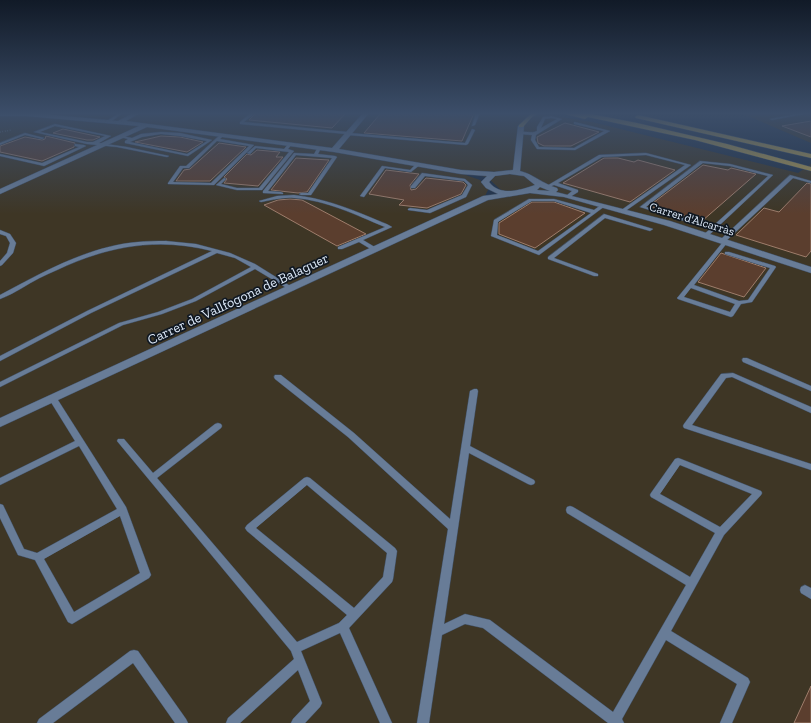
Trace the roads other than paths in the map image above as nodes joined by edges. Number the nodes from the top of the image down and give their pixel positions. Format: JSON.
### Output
{"nodes":[{"id":1,"x":82,"y":147,"type":"edge"},
{"id":2,"x":101,"y":147,"type":"edge"},
{"id":3,"x":121,"y":147,"type":"edge"},
{"id":4,"x":149,"y":147,"type":"edge"},
{"id":5,"x":200,"y":147,"type":"edge"},
{"id":6,"x":209,"y":147,"type":"edge"},
{"id":7,"x":250,"y":147,"type":"edge"},
{"id":8,"x":288,"y":147,"type":"edge"},
{"id":9,"x":310,"y":147,"type":"edge"},
{"id":10,"x":337,"y":147,"type":"edge"},
{"id":11,"x":519,"y":147,"type":"edge"},
{"id":12,"x":537,"y":147,"type":"edge"},
{"id":13,"x":576,"y":147,"type":"edge"},
{"id":14,"x":731,"y":147,"type":"edge"},
{"id":15,"x":754,"y":147,"type":"edge"},
{"id":16,"x":769,"y":147,"type":"edge"},
{"id":17,"x":319,"y":148,"type":"junction"},
{"id":18,"x":285,"y":150,"type":"junction"},
{"id":19,"x":334,"y":150,"type":"junction"},
{"id":20,"x":0,"y":155,"type":"edge"},
{"id":21,"x":167,"y":156,"type":"dead end"},
{"id":22,"x":315,"y":156,"type":"junction"},
{"id":23,"x":811,"y":156,"type":"edge"},
{"id":24,"x":811,"y":162,"type":"edge"},
{"id":25,"x":419,"y":164,"type":"junction"},
{"id":26,"x":41,"y":165,"type":"junction"},
{"id":27,"x":54,"y":168,"type":"junction"},
{"id":28,"x":446,"y":169,"type":"junction"},
{"id":29,"x":811,"y":169,"type":"edge"},
{"id":30,"x":462,"y":172,"type":"junction"},
{"id":31,"x":516,"y":173,"type":"junction"},
{"id":32,"x":495,"y":174,"type":"junction"},
{"id":33,"x":440,"y":176,"type":"junction"},
{"id":34,"x":485,"y":182,"type":"junction"},
{"id":35,"x":811,"y":182,"type":"edge"},
{"id":36,"x":537,"y":183,"type":"junction"},
{"id":37,"x":554,"y":183,"type":"junction"},
{"id":38,"x":413,"y":187,"type":"dead end"},
{"id":39,"x":547,"y":187,"type":"junction"},
{"id":40,"x":492,"y":189,"type":"junction"},
{"id":41,"x":0,"y":192,"type":"edge"},
{"id":42,"x":528,"y":192,"type":"junction"},
{"id":43,"x":510,"y":194,"type":"junction"},
{"id":44,"x":566,"y":195,"type":"junction"},
{"id":45,"x":362,"y":196,"type":"dead end"},
{"id":46,"x":486,"y":198,"type":"junction"},
{"id":47,"x":531,"y":200,"type":"junction"},
{"id":48,"x":261,"y":201,"type":"dead end"},
{"id":49,"x":452,"y":201,"type":"junction"},
{"id":50,"x":603,"y":206,"type":"junction"},
{"id":51,"x":437,"y":208,"type":"junction"},
{"id":52,"x":466,"y":208,"type":"junction"},
{"id":53,"x":410,"y":209,"type":"dead end"},
{"id":54,"x":622,"y":211,"type":"junction"},
{"id":55,"x":594,"y":212,"type":"junction"},
{"id":56,"x":452,"y":214,"type":"junction"},
{"id":57,"x":638,"y":215,"type":"junction"},
{"id":58,"x":631,"y":223,"type":"junction"},
{"id":59,"x":713,"y":228,"type":"junction"},
{"id":60,"x":650,"y":229,"type":"dead end"},
{"id":61,"x":0,"y":232,"type":"edge"},
{"id":62,"x":705,"y":236,"type":"junction"},
{"id":63,"x":359,"y":240,"type":"junction"},
{"id":64,"x":724,"y":242,"type":"junction"},
{"id":65,"x":340,"y":248,"type":"dead end"},
{"id":66,"x":376,"y":250,"type":"junction"},
{"id":67,"x":217,"y":251,"type":"junction"},
{"id":68,"x":727,"y":252,"type":"dead end"},
{"id":69,"x":778,"y":259,"type":"junction"},
{"id":70,"x":0,"y":264,"type":"edge"},
{"id":71,"x":773,"y":267,"type":"junction"},
{"id":72,"x":255,"y":268,"type":"junction"},
{"id":73,"x":811,"y":270,"type":"edge"},
{"id":74,"x":596,"y":275,"type":"dead end"},
{"id":75,"x":690,"y":286,"type":"junction"},
{"id":76,"x":292,"y":289,"type":"junction"},
{"id":77,"x":0,"y":297,"type":"edge"},
{"id":78,"x":739,"y":303,"type":"junction"},
{"id":79,"x":0,"y":359,"type":"edge"},
{"id":80,"x":745,"y":360,"type":"dead end"},
{"id":81,"x":278,"y":377,"type":"dead end"},
{"id":82,"x":0,"y":385,"type":"edge"},
{"id":83,"x":811,"y":388,"type":"edge"},
{"id":84,"x":474,"y":391,"type":"dead end"},
{"id":85,"x":53,"y":399,"type":"junction"},
{"id":86,"x":811,"y":410,"type":"edge"},
{"id":87,"x":0,"y":423,"type":"edge"},
{"id":88,"x":218,"y":426,"type":"dead end"},
{"id":89,"x":121,"y":441,"type":"dead end"},
{"id":90,"x":80,"y":442,"type":"junction"},
{"id":91,"x":465,"y":447,"type":"junction"},
{"id":92,"x":811,"y":466,"type":"edge"},
{"id":93,"x":152,"y":478,"type":"junction"},
{"id":94,"x":0,"y":482,"type":"edge"},
{"id":95,"x":531,"y":482,"type":"dead end"},
{"id":96,"x":0,"y":508,"type":"edge"},
{"id":97,"x":123,"y":510,"type":"junction"},
{"id":98,"x":570,"y":510,"type":"dead end"},
{"id":99,"x":453,"y":528,"type":"junction"},
{"id":100,"x":721,"y":532,"type":"junction"},
{"id":101,"x":38,"y":558,"type":"junction"},
{"id":102,"x":692,"y":583,"type":"junction"},
{"id":103,"x":354,"y":615,"type":"junction"},
{"id":104,"x":343,"y":627,"type":"junction"},
{"id":105,"x":437,"y":632,"type":"junction"},
{"id":106,"x":664,"y":633,"type":"junction"},
{"id":107,"x":295,"y":648,"type":"junction"},
{"id":108,"x":300,"y":661,"type":"junction"},
{"id":109,"x":232,"y":722,"type":"edge"},
{"id":110,"x":617,"y":722,"type":"edge"},
{"id":111,"x":43,"y":723,"type":"edge"},
{"id":112,"x":182,"y":723,"type":"edge"},
{"id":113,"x":296,"y":723,"type":"edge"},
{"id":114,"x":386,"y":723,"type":"edge"},
{"id":115,"x":423,"y":723,"type":"edge"},
{"id":116,"x":726,"y":723,"type":"edge"}],
"edges":[{"from":1,"to":26,"type":"lane"},
{"from":2,"to":27,"type":"street"},
{"from":3,"to":21,"type":"lane"},
{"from":4,"to":5,"type":"lane"},
{"from":6,"to":7,"type":"lane"},
{"from":8,"to":18,"type":"lane"},
{"from":9,"to":17,"type":"street"},
{"from":10,"to":19,"type":"street"},
{"from":11,"to":31,"type":"street"},
{"from":12,"to":13,"type":"lane"},
{"from":14,"to":29,"type":"highway"},
{"from":15,"to":24,"type":"highway"},
{"from":16,"to":23,"type":"highway"},
{"from":17,"to":19,"type":"street"},
{"from":17,"to":22,"type":"lane"},
{"from":18,"to":18,"type":"lane"},
{"from":19,"to":25,"type":"street"},
{"from":20,"to":26,"type":"lane"},
{"from":22,"to":22,"type":"lane"},
{"from":25,"to":28,"type":"street"},
{"from":25,"to":45,"type":"lane"},
{"from":26,"to":27,"type":"lane"},
{"from":27,"to":41,"type":"street"},
{"from":28,"to":30,"type":"street"},
{"from":28,"to":33,"type":"lane"},
{"from":30,"to":32,"type":"street"},
{"from":30,"to":34,"type":"street"},
{"from":31,"to":32,"type":"street"},
{"from":31,"to":36,"type":"street","name":"Carrer d'Alcarràs"},
{"from":32,"to":34,"type":"street"},
{"from":33,"to":38,"type":"lane"},
{"from":33,"to":49,"type":"lane"},
{"from":34,"to":40,"type":"street"},
{"from":35,"to":64,"type":"lane"},
{"from":36,"to":39,"type":"street","name":"Carrer d'Alcarràs"},
{"from":36,"to":42,"type":"street"},
{"from":37,"to":39,"type":"lane"},
{"from":37,"to":44,"type":"lane"},
{"from":37,"to":54,"type":"lane"},
{"from":39,"to":44,"type":"street","name":"Carrer d'Alcarràs"},
{"from":40,"to":43,"type":"street"},
{"from":40,"to":46,"type":"street"},
{"from":42,"to":43,"type":"street","name":"Carrer d'Alcarràs"},
{"from":42,"to":44,"type":"street","name":"Carrer d'Alcarràs"},
{"from":42,"to":47,"type":"lane"},
{"from":43,"to":46,"type":"street","name":"Carrer d'Alcarràs"},
{"from":44,"to":50,"type":"street","name":"Carrer d'Alcarràs"},
{"from":46,"to":52,"type":"street","name":"Carrer de Vallfogona de Balaguer"},
{"from":47,"to":55,"type":"lane"},
{"from":47,"to":55,"type":"lane"},
{"from":48,"to":63,"type":"lane"},
{"from":49,"to":51,"type":"lane"},
{"from":49,"to":52,"type":"lane"},
{"from":50,"to":54,"type":"street","name":"Carrer d'Alcarràs"},
{"from":50,"to":55,"type":"lane"},
{"from":51,"to":53,"type":"lane"},
{"from":51,"to":56,"type":"lane"},
{"from":52,"to":56,"type":"street","name":"Carrer de Vallfogona de Balaguer"},
{"from":54,"to":57,"type":"street","name":"Carrer d'Alcarràs"},
{"from":56,"to":66,"type":"street","name":"Carrer de Vallfogona de Balaguer"},
{"from":57,"to":58,"type":"lane"},
{"from":57,"to":62,"type":"street","name":"Carrer d'Alcarràs"},
{"from":58,"to":60,"type":"lane"},
{"from":58,"to":74,"type":"lane"},
{"from":59,"to":59,"type":"lane"},
{"from":59,"to":62,"type":"lane"},
{"from":61,"to":70,"type":"lane"},
{"from":62,"to":64,"type":"street","name":"Carrer d'Alcarràs"},
{"from":63,"to":65,"type":"lane"},
{"from":63,"to":66,"type":"lane"},
{"from":64,"to":69,"type":"street","name":"Carrer d'Alcarràs"},
{"from":64,"to":75,"type":"lane"},
{"from":66,"to":76,"type":"street","name":"Carrer de Vallfogona de Balaguer"},
{"from":67,"to":72,"type":"lane"},
{"from":67,"to":77,"type":"lane"},
{"from":67,"to":79,"type":"lane"},
{"from":68,"to":71,"type":"lane"},
{"from":69,"to":71,"type":"lane"},
{"from":69,"to":73,"type":"street","name":"Carrer d'Alcarràs"},
{"from":71,"to":78,"type":"lane"},
{"from":72,"to":76,"type":"lane"},
{"from":72,"to":82,"type":"lane"},
{"from":75,"to":78,"type":"lane"},
{"from":75,"to":78,"type":"lane"},
{"from":76,"to":85,"type":"street","name":"Carrer de Vallfogona de Balaguer"},
{"from":80,"to":83,"type":"lane"},
{"from":81,"to":99,"type":"lane"},
{"from":84,"to":91,"type":"lane"},
{"from":85,"to":87,"type":"street","name":"Carrer de Vallfogona de Balaguer"},
{"from":85,"to":90,"type":"lane"},
{"from":86,"to":92,"type":"lane"},
{"from":88,"to":93,"type":"lane"},
{"from":89,"to":93,"type":"lane"},
{"from":90,"to":94,"type":"lane"},
{"from":90,"to":97,"type":"lane"},
{"from":91,"to":95,"type":"lane"},
{"from":91,"to":99,"type":"lane"},
{"from":93,"to":107,"type":"lane"},
{"from":96,"to":101,"type":"lane"},
{"from":97,"to":101,"type":"lane"},
{"from":97,"to":101,"type":"lane"},
{"from":98,"to":102,"type":"lane"},
{"from":99,"to":105,"type":"lane"},
{"from":100,"to":100,"type":"lane"},
{"from":100,"to":102,"type":"lane"},
{"from":102,"to":106,"type":"lane"},
{"from":103,"to":103,"type":"lane"},
{"from":103,"to":104,"type":"lane"},
{"from":104,"to":107,"type":"lane"},
{"from":104,"to":114,"type":"lane"},
{"from":105,"to":110,"type":"lane"},
{"from":105,"to":115,"type":"lane"},
{"from":106,"to":110,"type":"lane"},
{"from":106,"to":116,"type":"lane"},
{"from":107,"to":108,"type":"lane"},
{"from":108,"to":109,"type":"lane"},
{"from":108,"to":113,"type":"lane"},
{"from":111,"to":112,"type":"lane"}]}
